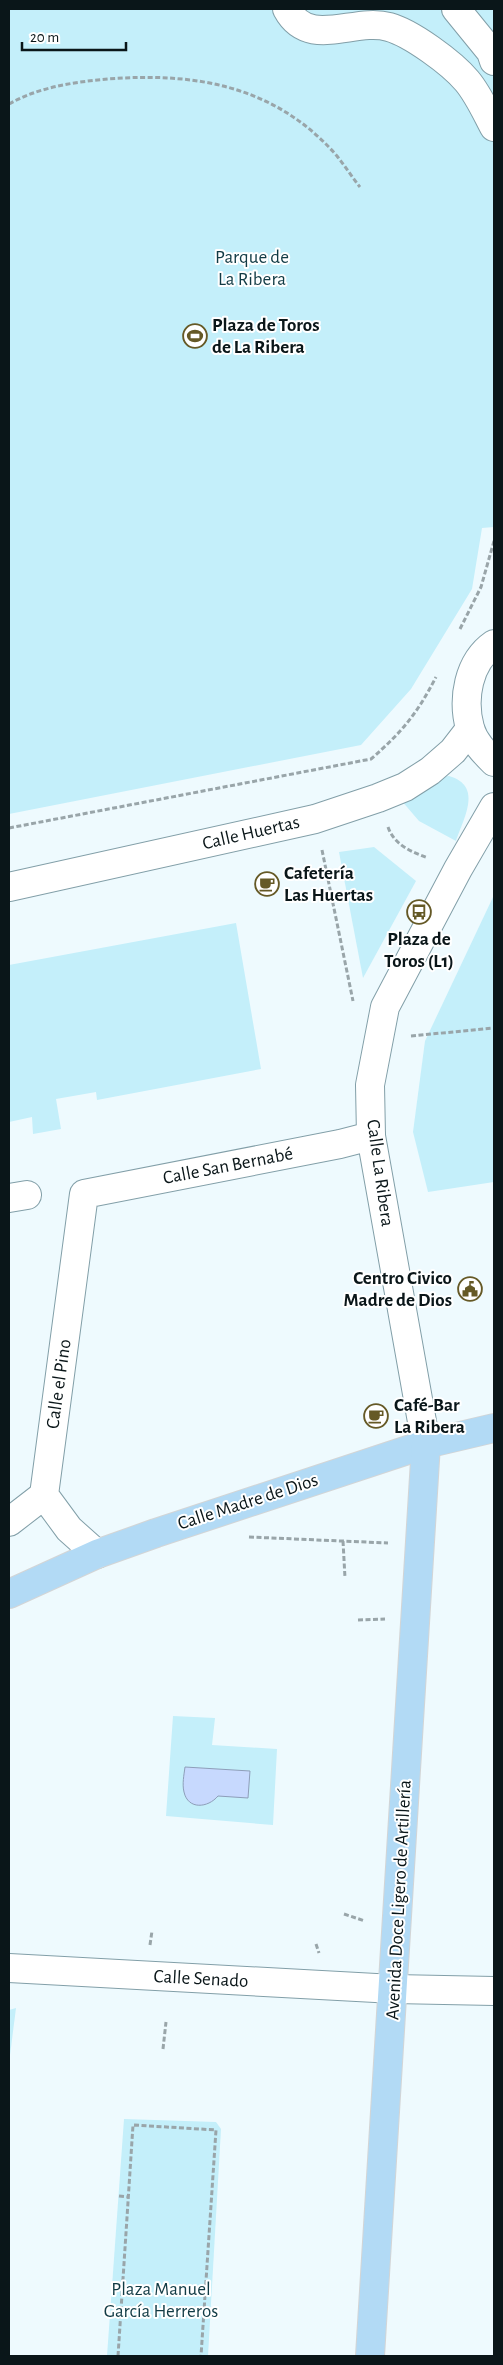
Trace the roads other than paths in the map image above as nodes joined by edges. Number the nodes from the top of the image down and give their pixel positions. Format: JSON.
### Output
{"nodes":[{"id":1,"x":287,"y":9,"type":"edge"},
{"id":2,"x":456,"y":9,"type":"edge"},
{"id":3,"x":494,"y":61,"type":"edge"},
{"id":4,"x":494,"y":127,"type":"edge"},
{"id":5,"x":493,"y":639,"type":"edge"},
{"id":6,"x":470,"y":729,"type":"junction"},
{"id":7,"x":494,"y":762,"type":"edge"},
{"id":8,"x":494,"y":807,"type":"edge"},
{"id":9,"x":9,"y":887,"type":"edge"},
{"id":10,"x":371,"y":1136,"type":"junction"},
{"id":11,"x":84,"y":1194,"type":"joint"},
{"id":12,"x":494,"y":1428,"type":"edge"},
{"id":13,"x":426,"y":1444,"type":"junction"},
{"id":14,"x":44,"y":1495,"type":"junction"},
{"id":15,"x":9,"y":1522,"type":"edge"},
{"id":16,"x":97,"y":1554,"type":"junction"},
{"id":17,"x":9,"y":1594,"type":"edge"},
{"id":18,"x":9,"y":1968,"type":"edge"},
{"id":19,"x":394,"y":1989,"type":"junction"},
{"id":20,"x":494,"y":1991,"type":"edge"},
{"id":21,"x":370,"y":2356,"type":"edge"}],
"edges":[{"from":1,"to":4,"type":"street"},
{"from":2,"to":3,"type":"street"},
{"from":5,"to":6,"type":"street"},
{"from":6,"to":7,"type":"street"},
{"from":6,"to":9,"type":"street","name":"Calle Huertas"},
{"from":8,"to":10,"type":"street","name":"Calle La Ribera"},
{"from":10,"to":11,"type":"street","name":"Calle San Bernabé"},
{"from":10,"to":13,"type":"street","name":"Calle La Ribera"},
{"from":11,"to":14,"type":"street","name":"Calle el Pino"},
{"from":12,"to":13,"type":"main road","name":"Calle Madre de Dios"},
{"from":13,"to":16,"type":"main road","name":"Calle Madre de Dios"},
{"from":13,"to":19,"type":"main road","name":"Avenida Doce Ligero de Artillería"},
{"from":14,"to":15,"type":"street"},
{"from":14,"to":16,"type":"street"},
{"from":16,"to":17,"type":"main road","name":"Calle Madre de Dios"},
{"from":18,"to":19,"type":"street","name":"Calle Senado"},
{"from":19,"to":20,"type":"street","name":"Calle Senado"},
{"from":19,"to":21,"type":"main road","name":"Avenida Doce Ligero de Artillería"}]}
